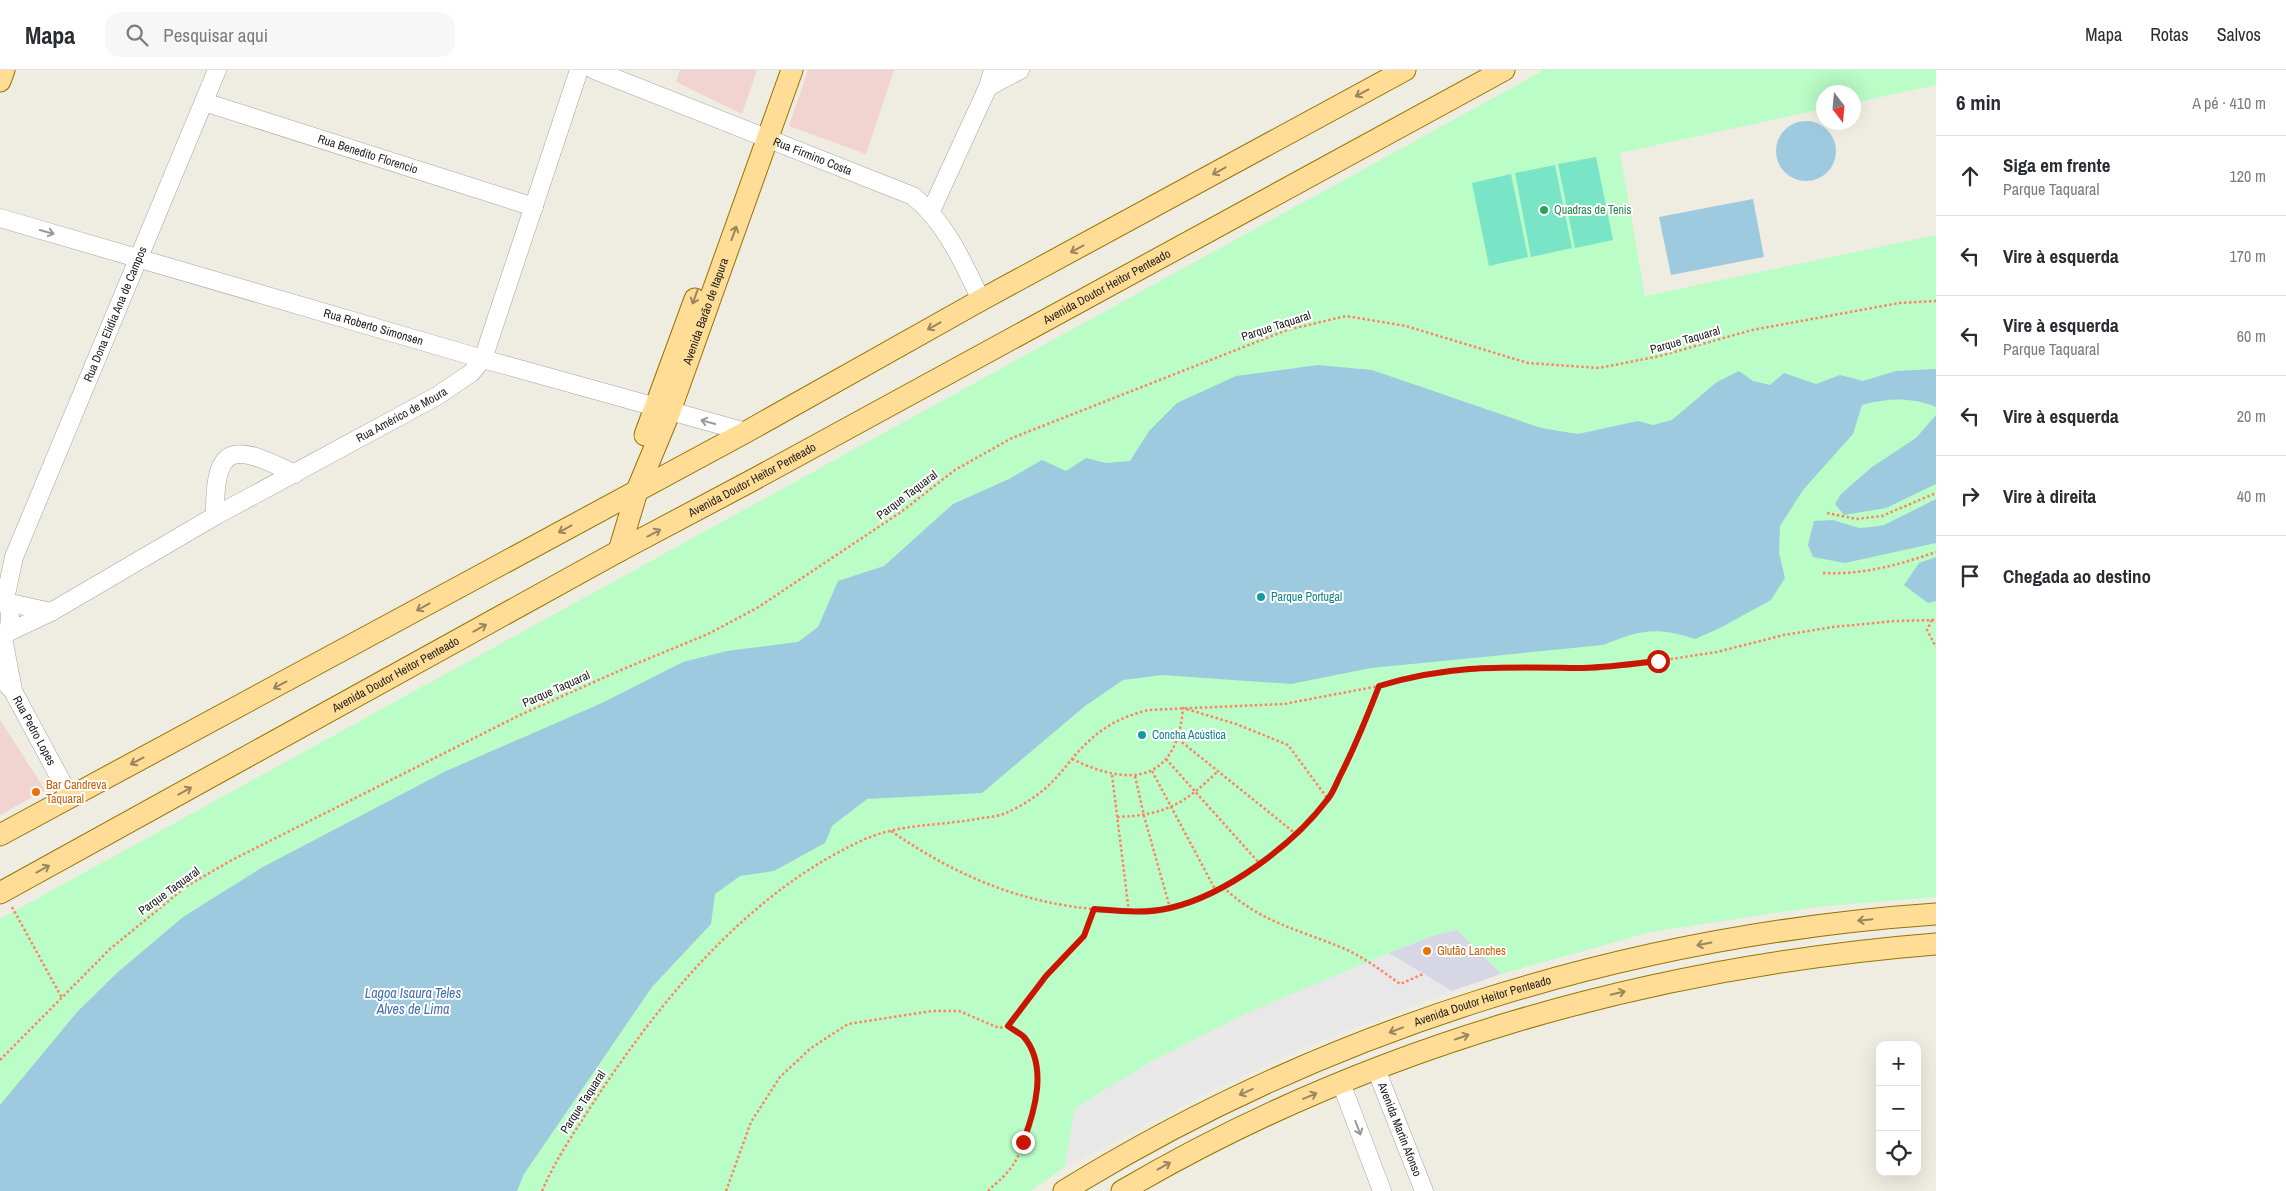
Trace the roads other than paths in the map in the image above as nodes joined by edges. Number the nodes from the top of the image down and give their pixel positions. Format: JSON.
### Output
{"nodes":[{"id":1,"x":4,"y":70,"type":"edge"},
{"id":2,"x":217,"y":70,"type":"edge"},
{"id":3,"x":579,"y":70,"type":"edge"},
{"id":4,"x":594,"y":70,"type":"edge"},
{"id":5,"x":776,"y":70,"type":"edge"},
{"id":6,"x":792,"y":70,"type":"edge"},
{"id":7,"x":993,"y":70,"type":"edge"},
{"id":8,"x":1020,"y":70,"type":"edge"},
{"id":9,"x":1405,"y":70,"type":"edge"},
{"id":10,"x":1504,"y":70,"type":"edge"},
{"id":11,"x":0,"y":81,"type":"edge"},
{"id":12,"x":988,"y":87,"type":"junction"},
{"id":13,"x":204,"y":102,"type":"junction"},
{"id":14,"x":761,"y":136,"type":"junction"},
{"id":15,"x":534,"y":207,"type":"junction"},
{"id":16,"x":931,"y":211,"type":"junction"},
{"id":17,"x":0,"y":218,"type":"edge"},
{"id":18,"x":140,"y":260,"type":"junction"},
{"id":19,"x":981,"y":300,"type":"junction"},
{"id":20,"x":483,"y":359,"type":"junction"},
{"id":21,"x":663,"y":409,"type":"junction"},
{"id":22,"x":746,"y":432,"type":"junction"},
{"id":23,"x":295,"y":474,"type":"junction"},
{"id":24,"x":638,"y":488,"type":"junction"},
{"id":25,"x":215,"y":516,"type":"junction"},
{"id":26,"x":587,"y":516,"type":"junction"},
{"id":27,"x":619,"y":551,"type":"junction"},
{"id":28,"x":14,"y":557,"type":"junction"},
{"id":29,"x":0,"y":569,"type":"edge"},
{"id":30,"x":4,"y":599,"type":"edge"},
{"id":31,"x":51,"y":612,"type":"junction"},
{"id":32,"x":3,"y":637,"type":"edge"},
{"id":33,"x":0,"y":677,"type":"edge"},
{"id":34,"x":13,"y":690,"type":"junction"},
{"id":35,"x":70,"y":797,"type":"junction"},
{"id":36,"x":0,"y":835,"type":"edge"},
{"id":37,"x":2,"y":892,"type":"edge"},
{"id":38,"x":1936,"y":914,"type":"edge"},
{"id":39,"x":1936,"y":944,"type":"edge"},
{"id":40,"x":1376,"y":1069,"type":"junction"},
{"id":41,"x":1340,"y":1083,"type":"junction"},
{"id":42,"x":1064,"y":1191,"type":"edge"},
{"id":43,"x":1122,"y":1191,"type":"edge"},
{"id":44,"x":1382,"y":1191,"type":"edge"},
{"id":45,"x":1424,"y":1191,"type":"edge"}],
"edges":[{"from":1,"to":11,"type":"main road"},
{"from":2,"to":13,"type":"street","name":"Rua Dona Elidia Ana de Campos"},
{"from":3,"to":15,"type":"street","name":"Rua Américo de Moura"},
{"from":4,"to":14,"type":"street","name":"Rua Firmino Costa"},
{"from":5,"to":14,"type":"main road","name":"Avenida Barão de Itapura"},
{"from":6,"to":14,"type":"main road","name":"Avenida Barão de Itapura"},
{"from":7,"to":12,"type":"street"},
{"from":8,"to":12,"type":"street"},
{"from":9,"to":19,"type":"main road","one_way":true},
{"from":27,"to":10,"type":"main road","name":"Avenida Doutor Heitor Penteado","one_way":true},
{"from":12,"to":16,"type":"street"},
{"from":13,"to":15,"type":"street","name":"Rua Benedito Florencio"},
{"from":13,"to":18,"type":"street","name":"Rua Dona Elidia Ana de Campos"},
{"from":14,"to":16,"type":"street","name":"Rua Firmino Costa"},
{"from":14,"to":21,"type":"main road","name":"Avenida Barão de Itapura"},
{"from":15,"to":20,"type":"street","name":"Rua Américo de Moura"},
{"from":16,"to":19,"type":"street","name":"Rua Firmino Costa"},
{"from":17,"to":18,"type":"street","name":"Rua Roberto Simonsen","one_way":true},
{"from":18,"to":20,"type":"street","name":"Rua Roberto Simonsen"},
{"from":18,"to":28,"type":"street","name":"Rua Dona Elidia Ana de Campos"},
{"from":19,"to":22,"type":"main road","one_way":true},
{"from":20,"to":21,"type":"street","name":"Rua Roberto Simonsen"},
{"from":20,"to":23,"type":"street","name":"Rua Américo de Moura"},
{"from":22,"to":21,"type":"street","name":"Rua Roberto Simonsen","one_way":true},
{"from":21,"to":24,"type":"main road","name":"Avenida Barão de Itapura"},
{"from":21,"to":26,"type":"main road","name":"Avenida Barão de Itapura"},
{"from":22,"to":24,"type":"main road"},
{"from":23,"to":25,"type":"street","name":"Rua Américo de Moura"},
{"from":23,"to":25,"type":"street"},
{"from":24,"to":26,"type":"main road"},
{"from":24,"to":27,"type":"main road","name":"Avenida Barão de Itapura"},
{"from":25,"to":31,"type":"street","name":"Rua Américo de Moura"},
{"from":26,"to":35,"type":"main road","one_way":true},
{"from":37,"to":27,"type":"main road","name":"Avenida Doutor Heitor Penteado","one_way":true},
{"from":28,"to":29,"type":"street","name":"Rua Dona Elidia Ana de Campos"},
{"from":28,"to":30,"type":"street","name":"Rua Dona Elidia Ana de Campos"},
{"from":30,"to":31,"type":"street"},
{"from":30,"to":32,"type":"street","name":"Rua Pedro Lopes"},
{"from":31,"to":32,"type":"street","name":"Rua Américo de Moura"},
{"from":32,"to":34,"type":"street","name":"Rua Pedro Lopes"},
{"from":33,"to":34,"type":"street","name":"Rua Pedro Lopes"},
{"from":34,"to":35,"type":"street","name":"Rua Pedro Lopes"},
{"from":35,"to":36,"type":"main road"},
{"from":38,"to":42,"type":"main road","name":"Avenida Doutor Heitor Penteado","one_way":true},
{"from":40,"to":39,"type":"main road","one_way":true},
{"from":40,"to":41,"type":"main road"},
{"from":40,"to":45,"type":"street","name":"Avenida Martin Afonso"},
{"from":43,"to":41,"type":"main road","one_way":true},
{"from":41,"to":44,"type":"street","one_way":true}]}
